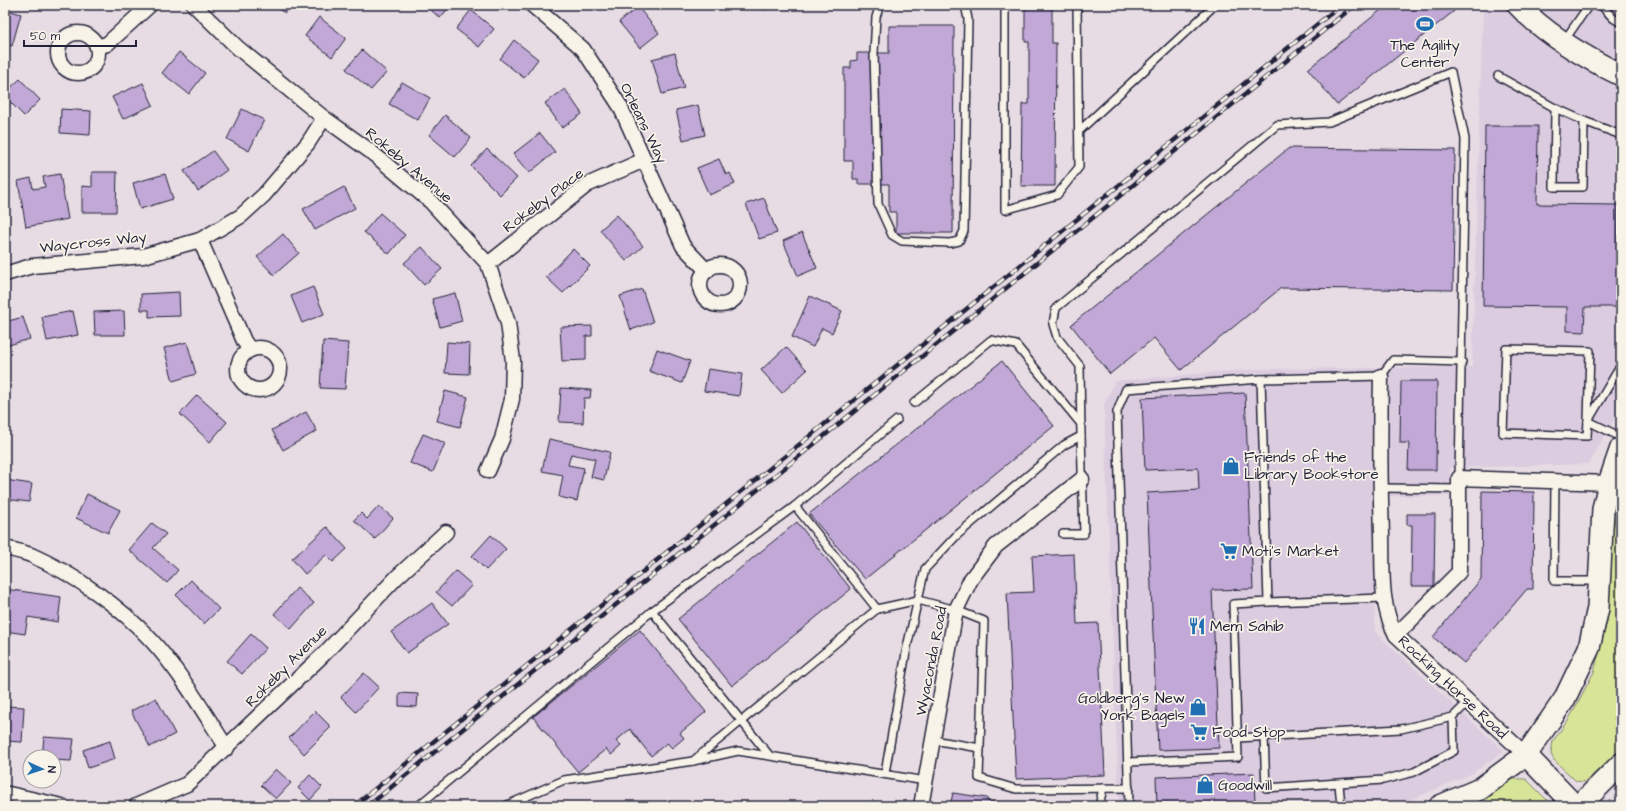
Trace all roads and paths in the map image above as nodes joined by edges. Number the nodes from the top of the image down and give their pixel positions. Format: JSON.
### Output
{"nodes":[{"id":1,"x":150,"y":5,"type":"edge"},
{"id":2,"x":194,"y":5,"type":"edge"},
{"id":3,"x":532,"y":5,"type":"edge"},
{"id":4,"x":880,"y":5,"type":"edge"},
{"id":5,"x":965,"y":5,"type":"edge"},
{"id":6,"x":1005,"y":5,"type":"edge"},
{"id":7,"x":1077,"y":5,"type":"edge"},
{"id":8,"x":1215,"y":5,"type":"edge"},
{"id":9,"x":1518,"y":5,"type":"edge"},
{"id":10,"x":1589,"y":5,"type":"edge"},
{"id":11,"x":1601,"y":5,"type":"edge"},
{"id":12,"x":1621,"y":23,"type":"edge"},
{"id":13,"x":1564,"y":41,"type":"junction"},
{"id":14,"x":97,"y":47,"type":"dead end"},
{"id":15,"x":1498,"y":76,"type":"dead end"},
{"id":16,"x":1621,"y":76,"type":"edge"},
{"id":17,"x":1555,"y":108,"type":"junction"},
{"id":18,"x":324,"y":118,"type":"junction"},
{"id":19,"x":1584,"y":121,"type":"junction"},
{"id":20,"x":1079,"y":131,"type":"junction"},
{"id":21,"x":1621,"y":135,"type":"edge"},
{"id":22,"x":644,"y":160,"type":"junction"},
{"id":23,"x":200,"y":240,"type":"junction"},
{"id":24,"x":488,"y":264,"type":"junction"},
{"id":25,"x":707,"y":271,"type":"dead end"},
{"id":26,"x":5,"y":274,"type":"edge"},
{"id":27,"x":250,"y":350,"type":"dead end"},
{"id":28,"x":1462,"y":362,"type":"junction"},
{"id":29,"x":1621,"y":365,"type":"edge"},
{"id":30,"x":1381,"y":376,"type":"junction"},
{"id":31,"x":1618,"y":377,"type":"edge"},
{"id":32,"x":1261,"y":380,"type":"junction"},
{"id":33,"x":914,"y":403,"type":"dead end"},
{"id":34,"x":896,"y":420,"type":"dead end"},
{"id":35,"x":1588,"y":421,"type":"junction"},
{"id":36,"x":1081,"y":424,"type":"junction"},
{"id":37,"x":1082,"y":436,"type":"junction"},
{"id":38,"x":1621,"y":437,"type":"edge"},
{"id":39,"x":1621,"y":448,"type":"edge"},
{"id":40,"x":488,"y":471,"type":"dead end"},
{"id":41,"x":1082,"y":479,"type":"junction"},
{"id":42,"x":1555,"y":482,"type":"junction"},
{"id":43,"x":1609,"y":483,"type":"junction"},
{"id":44,"x":1459,"y":484,"type":"junction"},
{"id":45,"x":1381,"y":488,"type":"junction"},
{"id":46,"x":795,"y":506,"type":"junction"},
{"id":47,"x":446,"y":532,"type":"dead end"},
{"id":48,"x":1063,"y":534,"type":"dead end"},
{"id":49,"x":5,"y":548,"type":"edge"},
{"id":50,"x":1599,"y":581,"type":"junction"},
{"id":51,"x":1384,"y":598,"type":"junction"},
{"id":52,"x":918,"y":600,"type":"junction"},
{"id":53,"x":1268,"y":602,"type":"junction"},
{"id":54,"x":877,"y":609,"type":"junction"},
{"id":55,"x":956,"y":610,"type":"junction"},
{"id":56,"x":652,"y":612,"type":"junction"},
{"id":57,"x":1396,"y":635,"type":"junction"},
{"id":58,"x":1469,"y":701,"type":"junction"},
{"id":59,"x":1453,"y":717,"type":"junction"},
{"id":60,"x":742,"y":722,"type":"junction"},
{"id":61,"x":1264,"y":737,"type":"junction"},
{"id":62,"x":1238,"y":738,"type":"junction"},
{"id":63,"x":933,"y":740,"type":"junction"},
{"id":64,"x":227,"y":748,"type":"junction"},
{"id":65,"x":980,"y":748,"type":"junction"},
{"id":66,"x":769,"y":755,"type":"junction"},
{"id":67,"x":1526,"y":755,"type":"junction"},
{"id":68,"x":693,"y":761,"type":"junction"},
{"id":69,"x":1129,"y":762,"type":"junction"},
{"id":70,"x":1621,"y":764,"type":"edge"},
{"id":71,"x":885,"y":773,"type":"junction"},
{"id":72,"x":926,"y":781,"type":"junction"},
{"id":73,"x":1339,"y":784,"type":"junction"},
{"id":74,"x":1103,"y":788,"type":"junction"},
{"id":75,"x":1129,"y":788,"type":"junction"},
{"id":76,"x":5,"y":794,"type":"edge"},
{"id":77,"x":62,"y":806,"type":"edge"},
{"id":78,"x":136,"y":806,"type":"edge"},
{"id":79,"x":418,"y":806,"type":"edge"},
{"id":80,"x":506,"y":806,"type":"edge"},
{"id":81,"x":921,"y":806,"type":"edge"},
{"id":82,"x":1099,"y":806,"type":"edge"},
{"id":83,"x":1129,"y":806,"type":"edge"},
{"id":84,"x":1341,"y":806,"type":"edge"},
{"id":85,"x":1440,"y":806,"type":"edge"},
{"id":86,"x":1575,"y":806,"type":"edge"},
{"id":87,"x":1579,"y":806,"type":"edge"}],
"edges":[{"from":1,"to":14,"type":"street"},
{"from":2,"to":18,"type":"street","name":"Rokeby Avenue"},
{"from":3,"to":22,"type":"street","name":"Orleans Way"},
{"from":4,"to":5,"type":"lane"},
{"from":6,"to":20,"type":"lane"},
{"from":7,"to":20,"type":"lane"},
{"from":8,"to":20,"type":"lane"},
{"from":9,"to":13,"type":"street"},
{"from":10,"to":13,"type":"lane"},
{"from":11,"to":12,"type":"lane"},
{"from":13,"to":16,"type":"street"},
{"from":15,"to":17,"type":"lane"},
{"from":17,"to":19,"type":"lane"},
{"from":17,"to":19,"type":"lane"},
{"from":18,"to":23,"type":"street","name":"Waycross Way"},
{"from":18,"to":24,"type":"street","name":"Rokeby Avenue"},
{"from":19,"to":21,"type":"lane"},
{"from":22,"to":24,"type":"street","name":"Rokeby Place"},
{"from":22,"to":25,"type":"street","name":"Orleans Way"},
{"from":23,"to":26,"type":"street","name":"Waycross Way"},
{"from":23,"to":27,"type":"street"},
{"from":24,"to":40,"type":"street","name":"Rokeby Avenue"},
{"from":28,"to":30,"type":"lane"},
{"from":28,"to":36,"type":"lane"},
{"from":28,"to":44,"type":"lane"},
{"from":29,"to":31,"type":"lane"},
{"from":30,"to":32,"type":"lane"},
{"from":30,"to":45,"type":"street","name":"Rocking Horse Road"},
{"from":31,"to":35,"type":"lane"},
{"from":32,"to":53,"type":"lane"},
{"from":32,"to":69,"type":"lane"},
{"from":33,"to":36,"type":"lane"},
{"from":34,"to":46,"type":"lane"},
{"from":35,"to":35,"type":"lane"},
{"from":35,"to":38,"type":"lane"},
{"from":36,"to":37,"type":"lane"},
{"from":37,"to":41,"type":"lane"},
{"from":37,"to":52,"type":"lane"},
{"from":39,"to":43,"type":"street"},
{"from":41,"to":48,"type":"lane"},
{"from":41,"to":55,"type":"street","name":"Wyaconda Road"},
{"from":42,"to":43,"type":"street"},
{"from":42,"to":44,"type":"street"},
{"from":42,"to":50,"type":"lane"},
{"from":43,"to":50,"type":"street"},
{"from":44,"to":45,"type":"lane"},
{"from":44,"to":57,"type":"street"},
{"from":45,"to":51,"type":"street","name":"Rocking Horse Road"},
{"from":46,"to":54,"type":"lane"},
{"from":46,"to":56,"type":"lane"},
{"from":47,"to":64,"type":"street","name":"Rokeby Avenue"},
{"from":49,"to":64,"type":"street"},
{"from":50,"to":67,"type":"street"},
{"from":51,"to":53,"type":"lane"},
{"from":51,"to":57,"type":"street","name":"Rocking Horse Road"},
{"from":52,"to":54,"type":"lane"},
{"from":52,"to":55,"type":"lane"},
{"from":52,"to":71,"type":"lane"},
{"from":53,"to":62,"type":"lane"},
{"from":54,"to":60,"type":"lane"},
{"from":55,"to":63,"type":"street","name":"Wyaconda Road"},
{"from":55,"to":65,"type":"lane"},
{"from":56,"to":60,"type":"lane"},
{"from":56,"to":79,"type":"lane"},
{"from":57,"to":58,"type":"street","name":"Rocking Horse Road"},
{"from":58,"to":59,"type":"lane"},
{"from":58,"to":67,"type":"street","name":"Rocking Horse Road"},
{"from":59,"to":61,"type":"lane"},
{"from":59,"to":73,"type":"lane"},
{"from":60,"to":66,"type":"lane"},
{"from":60,"to":68,"type":"lane"},
{"from":61,"to":62,"type":"lane"},
{"from":61,"to":73,"type":"lane"},
{"from":62,"to":69,"type":"lane"},
{"from":63,"to":65,"type":"lane"},
{"from":63,"to":72,"type":"street","name":"Wyaconda Road"},
{"from":64,"to":78,"type":"street","name":"Rokeby Avenue"},
{"from":65,"to":74,"type":"lane"},
{"from":66,"to":68,"type":"lane"},
{"from":66,"to":71,"type":"lane"},
{"from":67,"to":85,"type":"street"},
{"from":67,"to":86,"type":"street","name":"Rocking Horse Road"},
{"from":68,"to":80,"type":"lane"},
{"from":69,"to":75,"type":"lane"},
{"from":70,"to":87,"type":"street"},
{"from":71,"to":72,"type":"lane"},
{"from":72,"to":81,"type":"street","name":"Wyaconda Road"},
{"from":73,"to":84,"type":"lane"},
{"from":74,"to":75,"type":"lane"},
{"from":74,"to":82,"type":"lane"},
{"from":75,"to":83,"type":"lane"},
{"from":76,"to":77,"type":"street"}]}
